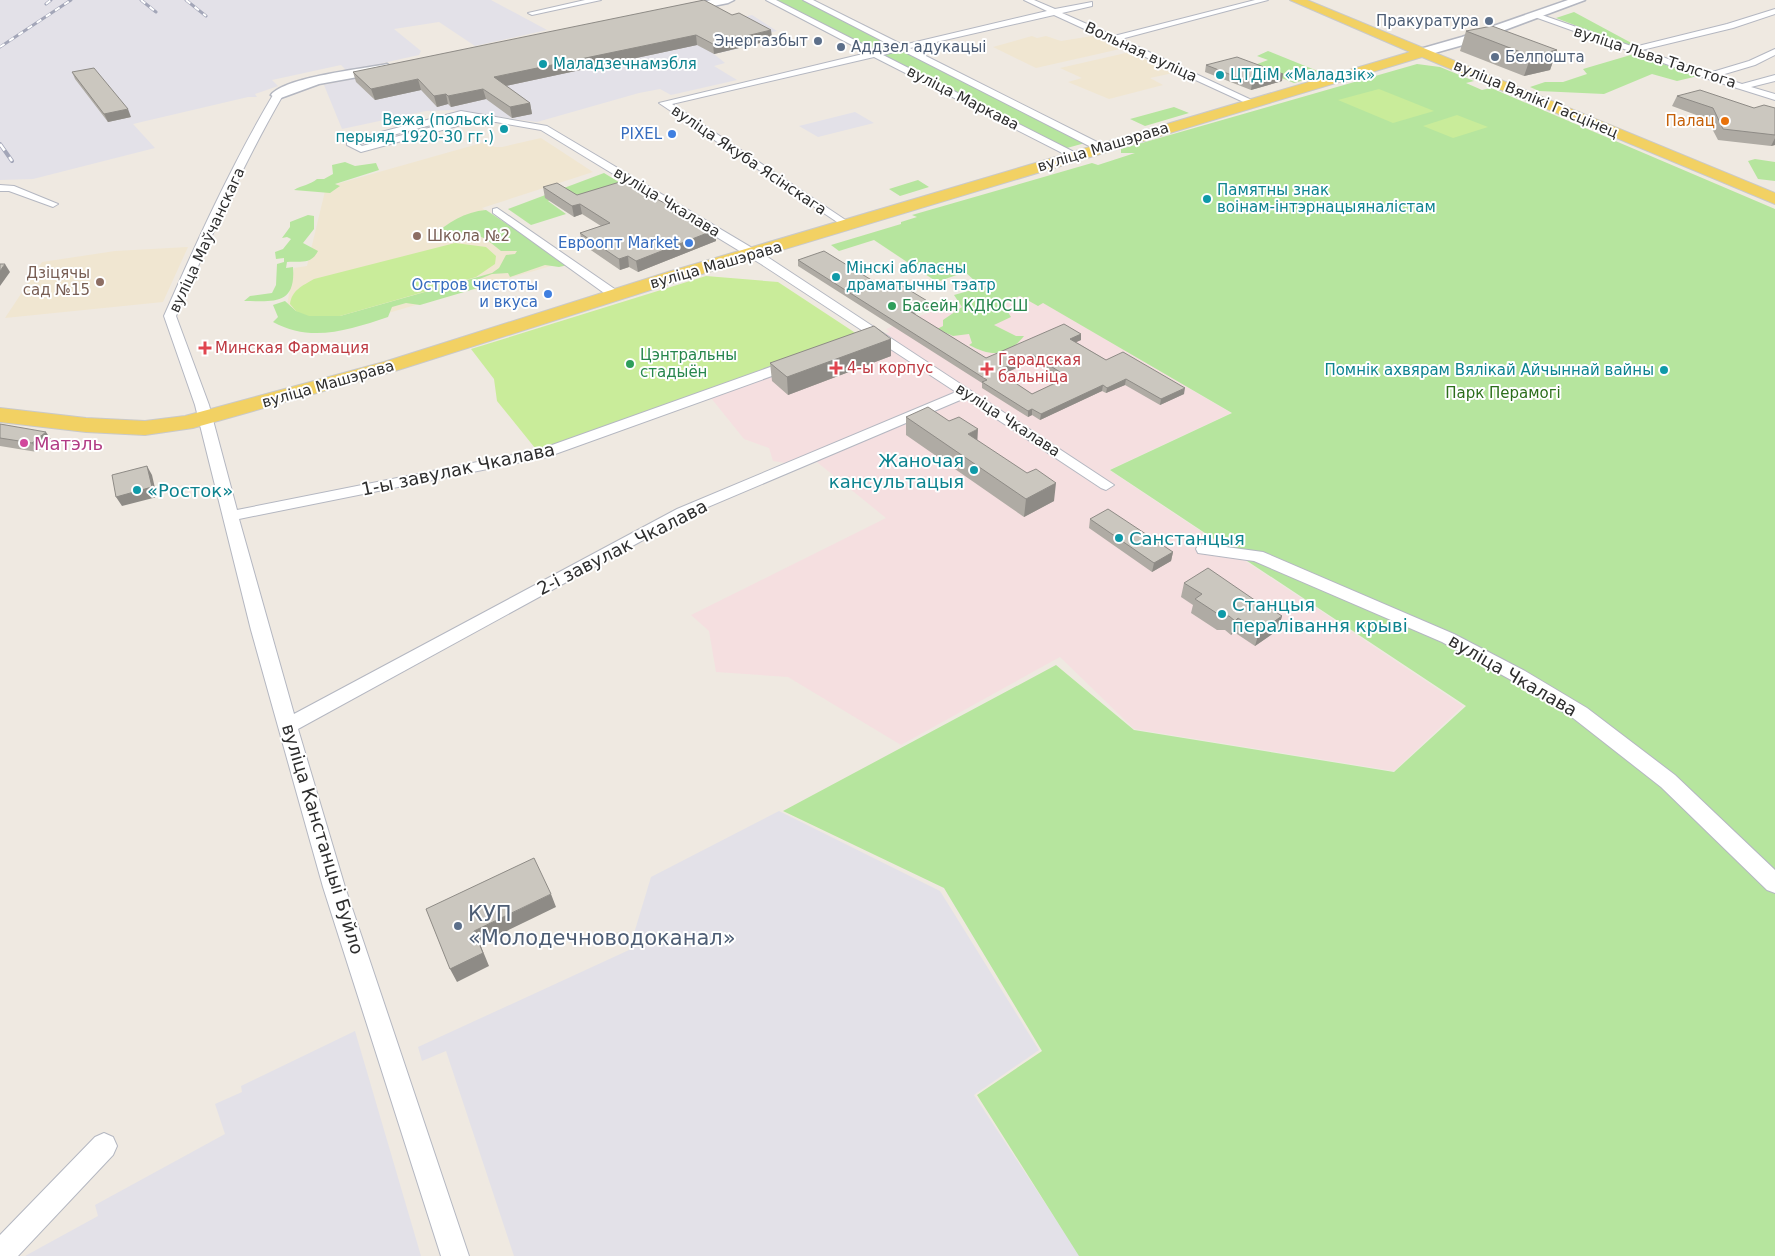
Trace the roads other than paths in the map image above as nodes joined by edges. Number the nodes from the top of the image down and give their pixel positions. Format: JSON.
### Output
{"nodes":[{"id":1,"x":597,"y":0,"type":"edge"},
{"id":2,"x":728,"y":0,"type":"edge"},
{"id":3,"x":770,"y":0,"type":"edge"},
{"id":4,"x":807,"y":0,"type":"edge"},
{"id":5,"x":1028,"y":0,"type":"edge"},
{"id":6,"x":1264,"y":0,"type":"edge"},
{"id":7,"x":1296,"y":0,"type":"edge"},
{"id":8,"x":1579,"y":0,"type":"edge"},
{"id":9,"x":713,"y":1,"type":"edge"},
{"id":10,"x":1089,"y":4,"type":"dead end"},
{"id":11,"x":1775,"y":11,"type":"edge"},
{"id":12,"x":668,"y":12,"type":"edge"},
{"id":13,"x":1054,"y":12,"type":"junction"},
{"id":14,"x":532,"y":13,"type":"dead end"},
{"id":15,"x":1536,"y":16,"type":"junction"},
{"id":16,"x":1112,"y":39,"type":"junction"},
{"id":17,"x":900,"y":47,"type":"junction"},
{"id":18,"x":1633,"y":50,"type":"junction"},
{"id":19,"x":1424,"y":52,"type":"junction"},
{"id":20,"x":1775,"y":52,"type":"edge"},
{"id":21,"x":875,"y":53,"type":"junction"},
{"id":22,"x":401,"y":65,"type":"edge"},
{"id":23,"x":1708,"y":76,"type":"junction"},
{"id":24,"x":1775,"y":78,"type":"edge"},
{"id":25,"x":1743,"y":86,"type":"junction"},
{"id":26,"x":278,"y":96,"type":"joint"},
{"id":27,"x":1775,"y":97,"type":"edge"},
{"id":28,"x":1253,"y":104,"type":"junction"},
{"id":29,"x":496,"y":119,"type":"junction"},
{"id":30,"x":1101,"y":148,"type":"junction"},
{"id":31,"x":1074,"y":156,"type":"junction"},
{"id":32,"x":0,"y":188,"type":"edge"},
{"id":33,"x":1775,"y":199,"type":"edge"},
{"id":34,"x":53,"y":204,"type":"dead end"},
{"id":35,"x":498,"y":211,"type":"dead end"},
{"id":36,"x":846,"y":226,"type":"junction"},
{"id":37,"x":753,"y":254,"type":"junction"},
{"id":38,"x":615,"y":295,"type":"junction"},
{"id":39,"x":879,"y":334,"type":"junction"},
{"id":40,"x":855,"y":340,"type":"edge"},
{"id":41,"x":802,"y":360,"type":"edge"},
{"id":42,"x":966,"y":393,"type":"junction"},
{"id":43,"x":0,"y":415,"type":"edge"},
{"id":44,"x":205,"y":418,"type":"junction"},
{"id":45,"x":1106,"y":485,"type":"dead end"},
{"id":46,"x":232,"y":516,"type":"junction"},
{"id":47,"x":1204,"y":549,"type":"dead end"},
{"id":48,"x":289,"y":726,"type":"junction"},
{"id":49,"x":1775,"y":884,"type":"edge"},
{"id":50,"x":104,"y":1146,"type":"dead end"},
{"id":51,"x":0,"y":1255,"type":"edge"},
{"id":52,"x":455,"y":1256,"type":"edge"}],
"edges":[{"from":1,"to":14,"type":"street"},
{"from":2,"to":9,"type":"street"},
{"from":3,"to":21,"type":"street","name":"вуліца Маркава"},
{"from":4,"to":17,"type":"street","name":"вуліца Маркава"},
{"from":5,"to":13,"type":"street","name":"Вольная вуліца"},
{"from":6,"to":16,"type":"street"},
{"from":7,"to":19,"type":"main road","name":"вуліца Вялікі Гасцінец"},
{"from":8,"to":15,"type":"street"},
{"from":9,"to":12,"type":"street"},
{"from":10,"to":13,"type":"street","name":"вуліца Якуба Ясінскага"},
{"from":11,"to":18,"type":"street"},
{"from":13,"to":16,"type":"street","name":"Вольная вуліца"},
{"from":13,"to":17,"type":"street","name":"вуліца Якуба Ясінскага"},
{"from":15,"to":18,"type":"street","name":"вуліца Льва Талстога"},
{"from":15,"to":19,"type":"street"},
{"from":16,"to":28,"type":"street","name":"Вольная вуліца"},
{"from":17,"to":21,"type":"street","name":"вуліца Якуба Ясінскага"},
{"from":17,"to":30,"type":"street","name":"вуліца Маркава"},
{"from":18,"to":23,"type":"street","name":"вуліца Льва Талстога"},
{"from":19,"to":28,"type":"main road","name":"вуліца Машэрава"},
{"from":19,"to":33,"type":"main road","name":"вуліца Вялікі Гасцінец"},
{"from":20,"to":23,"type":"street"},
{"from":21,"to":31,"type":"street","name":"вуліца Маркава"},
{"from":21,"to":36,"type":"street","name":"вуліца Якуба Ясінскага"},
{"from":22,"to":26,"type":"street"},
{"from":23,"to":25,"type":"street","name":"вуліца Льва Талстога"},
{"from":24,"to":25,"type":"street"},
{"from":25,"to":27,"type":"street","name":"вуліца Льва Талстога"},
{"from":26,"to":44,"type":"street","name":"вуліца Маўчанскага"},
{"from":28,"to":30,"type":"main road","name":"вуліца Машэрава"},
{"from":29,"to":29,"type":"street","name":"вуліца Чкалава"},
{"from":29,"to":37,"type":"street","name":"вуліца Чкалава"},
{"from":30,"to":31,"type":"main road","name":"вуліца Машэрава"},
{"from":31,"to":36,"type":"main road","name":"вуліца Машэрава"},
{"from":32,"to":34,"type":"street"},
{"from":35,"to":38,"type":"street"},
{"from":36,"to":37,"type":"main road","name":"вуліца Машэрава"},
{"from":37,"to":38,"type":"main road","name":"вуліца Машэрава"},
{"from":37,"to":39,"type":"street","name":"вуліца Чкалава"},
{"from":38,"to":44,"type":"main road","name":"вуліца Машэрава"},
{"from":39,"to":40,"type":"street"},
{"from":39,"to":42,"type":"street","name":"вуліца Чкалава"},
{"from":41,"to":46,"type":"street","name":"1-ы завулак Чкалава"},
{"from":42,"to":45,"type":"street","name":"вуліца Чкалава"},
{"from":42,"to":48,"type":"street","name":"2-і завулак Чкалава"},
{"from":43,"to":44,"type":"main road","name":"вуліца Машэрава"},
{"from":44,"to":46,"type":"street","name":"вуліца Канстанцыі Буйло"},
{"from":46,"to":48,"type":"street","name":"вуліца Канстанцыі Буйло"},
{"from":47,"to":49,"type":"street","name":"вуліца Чкалава"},
{"from":48,"to":52,"type":"street","name":"вуліца Канстанцыі Буйло"},
{"from":50,"to":51,"type":"street"}]}
